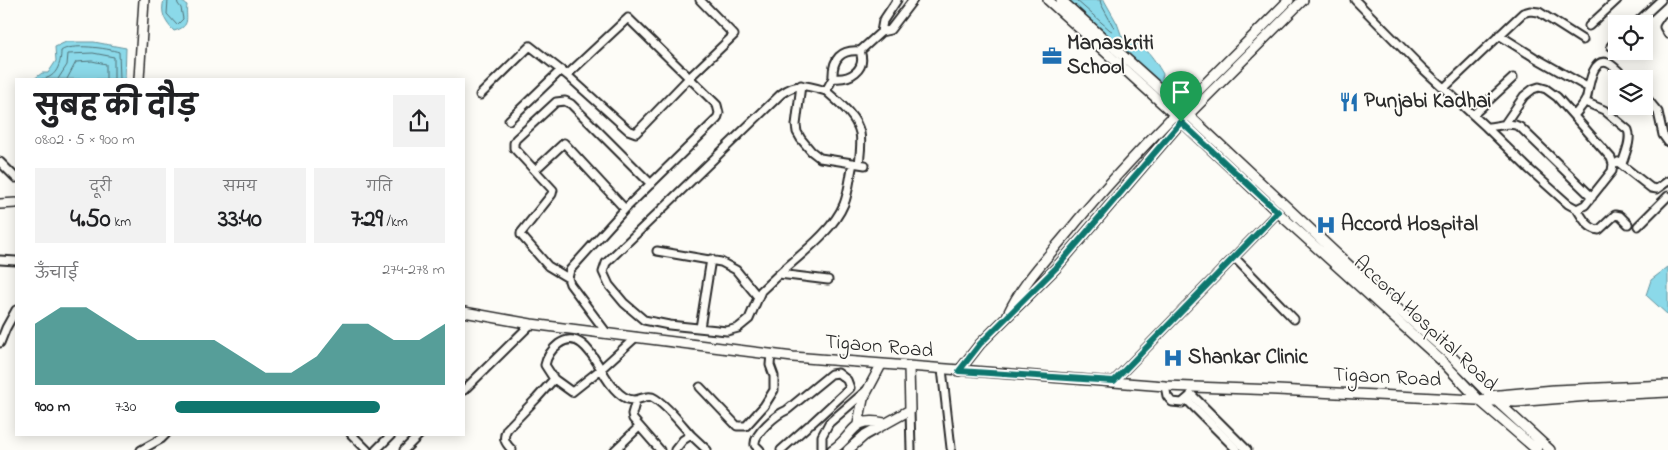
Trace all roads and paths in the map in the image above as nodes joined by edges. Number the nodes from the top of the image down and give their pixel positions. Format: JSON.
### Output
{"nodes":[{"id":1,"x":144,"y":0,"type":"edge"},
{"id":2,"x":700,"y":0,"type":"edge"},
{"id":3,"x":897,"y":0,"type":"edge"},
{"id":4,"x":913,"y":0,"type":"edge"},
{"id":5,"x":1048,"y":0,"type":"edge"},
{"id":6,"x":1061,"y":0,"type":"edge"},
{"id":7,"x":1289,"y":0,"type":"edge"},
{"id":8,"x":1303,"y":0,"type":"edge"},
{"id":9,"x":1355,"y":0,"type":"edge"},
{"id":10,"x":1616,"y":0,"type":"edge"},
{"id":11,"x":1661,"y":0,"type":"edge"},
{"id":12,"x":1645,"y":15,"type":"edge"},
{"id":13,"x":1668,"y":21,"type":"edge"},
{"id":14,"x":1590,"y":26,"type":"dead end"},
{"id":15,"x":881,"y":32,"type":"junction"},
{"id":16,"x":1668,"y":34,"type":"edge"},
{"id":17,"x":1499,"y":35,"type":"junction"},
{"id":18,"x":1583,"y":40,"type":"dead end"},
{"id":19,"x":860,"y":51,"type":"junction"},
{"id":20,"x":1615,"y":70,"type":"edge"},
{"id":21,"x":564,"y":73,"type":"junction"},
{"id":22,"x":139,"y":78,"type":"edge"},
{"id":23,"x":689,"y":78,"type":"junction"},
{"id":24,"x":833,"y":78,"type":"junction"},
{"id":25,"x":1513,"y":78,"type":"dead end"},
{"id":26,"x":801,"y":85,"type":"junction"},
{"id":27,"x":1587,"y":87,"type":"junction"},
{"id":28,"x":1444,"y":88,"type":"junction"},
{"id":29,"x":826,"y":91,"type":"junction"},
{"id":30,"x":480,"y":95,"type":"dead end"},
{"id":31,"x":1585,"y":102,"type":"junction"},
{"id":32,"x":1653,"y":106,"type":"edge"},
{"id":33,"x":1181,"y":115,"type":"junction"},
{"id":34,"x":1473,"y":115,"type":"junction"},
{"id":35,"x":1574,"y":116,"type":"junction"},
{"id":36,"x":509,"y":120,"type":"dead end"},
{"id":37,"x":1504,"y":125,"type":"junction"},
{"id":38,"x":1486,"y":127,"type":"junction"},
{"id":39,"x":1668,"y":142,"type":"edge"},
{"id":40,"x":1611,"y":158,"type":"junction"},
{"id":41,"x":0,"y":162,"type":"edge"},
{"id":42,"x":859,"y":164,"type":"junction"},
{"id":43,"x":1622,"y":164,"type":"junction"},
{"id":44,"x":535,"y":170,"type":"junction"},
{"id":45,"x":15,"y":177,"type":"edge"},
{"id":46,"x":1668,"y":181,"type":"edge"},
{"id":47,"x":651,"y":184,"type":"junction"},
{"id":48,"x":1668,"y":196,"type":"edge"},
{"id":49,"x":1592,"y":197,"type":"junction"},
{"id":50,"x":15,"y":203,"type":"edge"},
{"id":51,"x":0,"y":204,"type":"edge"},
{"id":52,"x":625,"y":209,"type":"junction"},
{"id":53,"x":1576,"y":209,"type":"junction"},
{"id":54,"x":1278,"y":212,"type":"junction"},
{"id":55,"x":1628,"y":224,"type":"dead end"},
{"id":56,"x":1638,"y":226,"type":"dead end"},
{"id":57,"x":657,"y":251,"type":"dead end"},
{"id":58,"x":1234,"y":257,"type":"junction"},
{"id":59,"x":711,"y":259,"type":"junction"},
{"id":60,"x":0,"y":260,"type":"edge"},
{"id":61,"x":15,"y":261,"type":"edge"},
{"id":62,"x":779,"y":274,"type":"junction"},
{"id":63,"x":568,"y":278,"type":"junction"},
{"id":64,"x":828,"y":280,"type":"dead end"},
{"id":65,"x":758,"y":297,"type":"junction"},
{"id":66,"x":15,"y":312,"type":"edge"},
{"id":67,"x":465,"y":314,"type":"edge"},
{"id":68,"x":1006,"y":318,"type":"junction"},
{"id":69,"x":1294,"y":319,"type":"dead end"},
{"id":70,"x":531,"y":324,"type":"junction"},
{"id":71,"x":700,"y":328,"type":"junction"},
{"id":72,"x":606,"y":332,"type":"junction"},
{"id":73,"x":636,"y":338,"type":"junction"},
{"id":74,"x":0,"y":343,"type":"edge"},
{"id":75,"x":771,"y":354,"type":"junction"},
{"id":76,"x":881,"y":365,"type":"junction"},
{"id":77,"x":909,"y":367,"type":"junction"},
{"id":78,"x":601,"y":369,"type":"junction"},
{"id":79,"x":942,"y":369,"type":"junction"},
{"id":80,"x":959,"y":371,"type":"junction"},
{"id":81,"x":554,"y":378,"type":"junction"},
{"id":82,"x":1114,"y":381,"type":"junction"},
{"id":83,"x":1668,"y":385,"type":"edge"},
{"id":84,"x":1165,"y":386,"type":"junction"},
{"id":85,"x":700,"y":388,"type":"dead end"},
{"id":86,"x":465,"y":389,"type":"edge"},
{"id":87,"x":868,"y":390,"type":"junction"},
{"id":88,"x":1668,"y":392,"type":"edge"},
{"id":89,"x":1190,"y":394,"type":"junction"},
{"id":90,"x":1494,"y":399,"type":"junction"},
{"id":91,"x":636,"y":400,"type":"junction"},
{"id":92,"x":1478,"y":400,"type":"junction"},
{"id":93,"x":910,"y":410,"type":"junction"},
{"id":94,"x":858,"y":424,"type":"junction"},
{"id":95,"x":884,"y":424,"type":"junction"},
{"id":96,"x":811,"y":425,"type":"junction"},
{"id":97,"x":639,"y":427,"type":"junction"},
{"id":98,"x":691,"y":435,"type":"junction"},
{"id":99,"x":164,"y":436,"type":"edge"},
{"id":100,"x":353,"y":436,"type":"edge"},
{"id":101,"x":390,"y":436,"type":"edge"},
{"id":102,"x":418,"y":436,"type":"edge"},
{"id":103,"x":822,"y":436,"type":"junction"},
{"id":104,"x":952,"y":448,"type":"dead end"},
{"id":105,"x":141,"y":450,"type":"edge"},
{"id":106,"x":367,"y":450,"type":"edge"},
{"id":107,"x":376,"y":450,"type":"edge"},
{"id":108,"x":404,"y":450,"type":"edge"},
{"id":109,"x":512,"y":450,"type":"edge"},
{"id":110,"x":615,"y":450,"type":"edge"},
{"id":111,"x":660,"y":450,"type":"edge"},
{"id":112,"x":675,"y":450,"type":"edge"},
{"id":113,"x":707,"y":450,"type":"edge"},
{"id":114,"x":760,"y":450,"type":"edge"},
{"id":115,"x":781,"y":450,"type":"edge"},
{"id":116,"x":822,"y":450,"type":"edge"},
{"id":117,"x":832,"y":450,"type":"edge"},
{"id":118,"x":848,"y":450,"type":"edge"},
{"id":119,"x":911,"y":450,"type":"edge"},
{"id":120,"x":1237,"y":450,"type":"edge"},
{"id":121,"x":1247,"y":450,"type":"edge"},
{"id":122,"x":1536,"y":450,"type":"edge"},
{"id":123,"x":1550,"y":450,"type":"edge"}],
"edges":[{"from":1,"to":22,"type":"street"},
{"from":2,"to":23,"type":"street"},
{"from":3,"to":15,"type":"street"},
{"from":4,"to":15,"type":"street"},
{"from":5,"to":33,"type":"street","name":"Accord Hospital Road"},
{"from":6,"to":33,"type":"street"},
{"from":7,"to":33,"type":"street"},
{"from":8,"to":33,"type":"street"},
{"from":9,"to":28,"type":"street"},
{"from":10,"to":14,"type":"street"},
{"from":11,"to":12,"type":"street"},
{"from":13,"to":16,"type":"street"},
{"from":15,"to":19,"type":"street"},
{"from":17,"to":18,"type":"street"},
{"from":17,"to":27,"type":"street"},
{"from":17,"to":28,"type":"street"},
{"from":19,"to":24,"type":"street"},
{"from":19,"to":24,"type":"street"},
{"from":20,"to":27,"type":"street"},
{"from":21,"to":23,"type":"street"},
{"from":21,"to":23,"type":"street"},
{"from":21,"to":30,"type":"street"},
{"from":21,"to":36,"type":"street"},
{"from":23,"to":47,"type":"street"},
{"from":24,"to":29,"type":"street"},
{"from":25,"to":34,"type":"street"},
{"from":26,"to":29,"type":"street"},
{"from":26,"to":42,"type":"street"},
{"from":26,"to":71,"type":"street"},
{"from":27,"to":31,"type":"street"},
{"from":28,"to":34,"type":"street"},
{"from":29,"to":42,"type":"street"},
{"from":31,"to":35,"type":"street"},
{"from":31,"to":43,"type":"street"},
{"from":32,"to":39,"type":"street"},
{"from":33,"to":54,"type":"street","name":"Accord Hospital Road"},
{"from":33,"to":68,"type":"street"},
{"from":33,"to":68,"type":"street"},
{"from":33,"to":90,"type":"street"},
{"from":34,"to":38,"type":"street"},
{"from":35,"to":37,"type":"street"},
{"from":35,"to":40,"type":"street"},
{"from":37,"to":38,"type":"street"},
{"from":37,"to":49,"type":"street"},
{"from":38,"to":53,"type":"street"},
{"from":40,"to":43,"type":"street"},
{"from":40,"to":49,"type":"street"},
{"from":41,"to":45,"type":"street"},
{"from":42,"to":62,"type":"street"},
{"from":43,"to":46,"type":"street"},
{"from":44,"to":47,"type":"street"},
{"from":44,"to":52,"type":"street"},
{"from":44,"to":63,"type":"street"},
{"from":47,"to":52,"type":"street"},
{"from":48,"to":56,"type":"street"},
{"from":49,"to":53,"type":"street"},
{"from":50,"to":51,"type":"street"},
{"from":52,"to":63,"type":"street"},
{"from":53,"to":55,"type":"street"},
{"from":54,"to":58,"type":"street"},
{"from":54,"to":92,"type":"street","name":"Accord Hospital Road"},
{"from":57,"to":59,"type":"street"},
{"from":58,"to":69,"type":"street"},
{"from":58,"to":82,"type":"street"},
{"from":59,"to":65,"type":"street"},
{"from":59,"to":71,"type":"street"},
{"from":60,"to":61,"type":"street"},
{"from":62,"to":64,"type":"street"},
{"from":62,"to":65,"type":"street"},
{"from":63,"to":72,"type":"street"},
{"from":65,"to":71,"type":"street"},
{"from":66,"to":74,"type":"street"},
{"from":67,"to":70,"type":"street","name":"Tigaon Road"},
{"from":68,"to":80,"type":"street"},
{"from":70,"to":72,"type":"street","name":"Tigaon Road"},
{"from":70,"to":86,"type":"street"},
{"from":72,"to":73,"type":"street","name":"Tigaon Road"},
{"from":73,"to":75,"type":"street","name":"Tigaon Road"},
{"from":73,"to":78,"type":"street"},
{"from":75,"to":76,"type":"street","name":"Tigaon Road"},
{"from":75,"to":85,"type":"street"},
{"from":76,"to":77,"type":"street","name":"Tigaon Road"},
{"from":76,"to":87,"type":"street"},
{"from":77,"to":79,"type":"street","name":"Tigaon Road"},
{"from":77,"to":93,"type":"street"},
{"from":78,"to":81,"type":"street"},
{"from":78,"to":81,"type":"street"},
{"from":78,"to":91,"type":"street"},
{"from":79,"to":80,"type":"street","name":"Tigaon Road"},
{"from":79,"to":104,"type":"street"},
{"from":80,"to":82,"type":"street","name":"Tigaon Road"},
{"from":81,"to":109,"type":"street"},
{"from":82,"to":84,"type":"street","name":"Tigaon Road"},
{"from":83,"to":90,"type":"street"},
{"from":84,"to":89,"type":"street","name":"Tigaon Road"},
{"from":84,"to":89,"type":"street"},
{"from":87,"to":94,"type":"street"},
{"from":87,"to":103,"type":"street"},
{"from":88,"to":90,"type":"street"},
{"from":89,"to":92,"type":"street","name":"Tigaon Road"},
{"from":89,"to":120,"type":"street"},
{"from":89,"to":121,"type":"street"},
{"from":90,"to":92,"type":"street","name":"Tigaon Road"},
{"from":90,"to":123,"type":"street"},
{"from":91,"to":97,"type":"street"},
{"from":91,"to":98,"type":"street"},
{"from":92,"to":122,"type":"street","name":"Accord Hospital Road"},
{"from":93,"to":95,"type":"street"},
{"from":93,"to":119,"type":"street"},
{"from":94,"to":95,"type":"street"},
{"from":94,"to":117,"type":"street"},
{"from":95,"to":118,"type":"street"},
{"from":96,"to":103,"type":"street"},
{"from":96,"to":114,"type":"street"},
{"from":96,"to":115,"type":"street"},
{"from":97,"to":110,"type":"street"},
{"from":97,"to":111,"type":"street"},
{"from":98,"to":112,"type":"street"},
{"from":98,"to":113,"type":"street"},
{"from":99,"to":105,"type":"street"},
{"from":100,"to":106,"type":"street"},
{"from":101,"to":107,"type":"street"},
{"from":102,"to":108,"type":"street"},
{"from":103,"to":116,"type":"street"}]}
